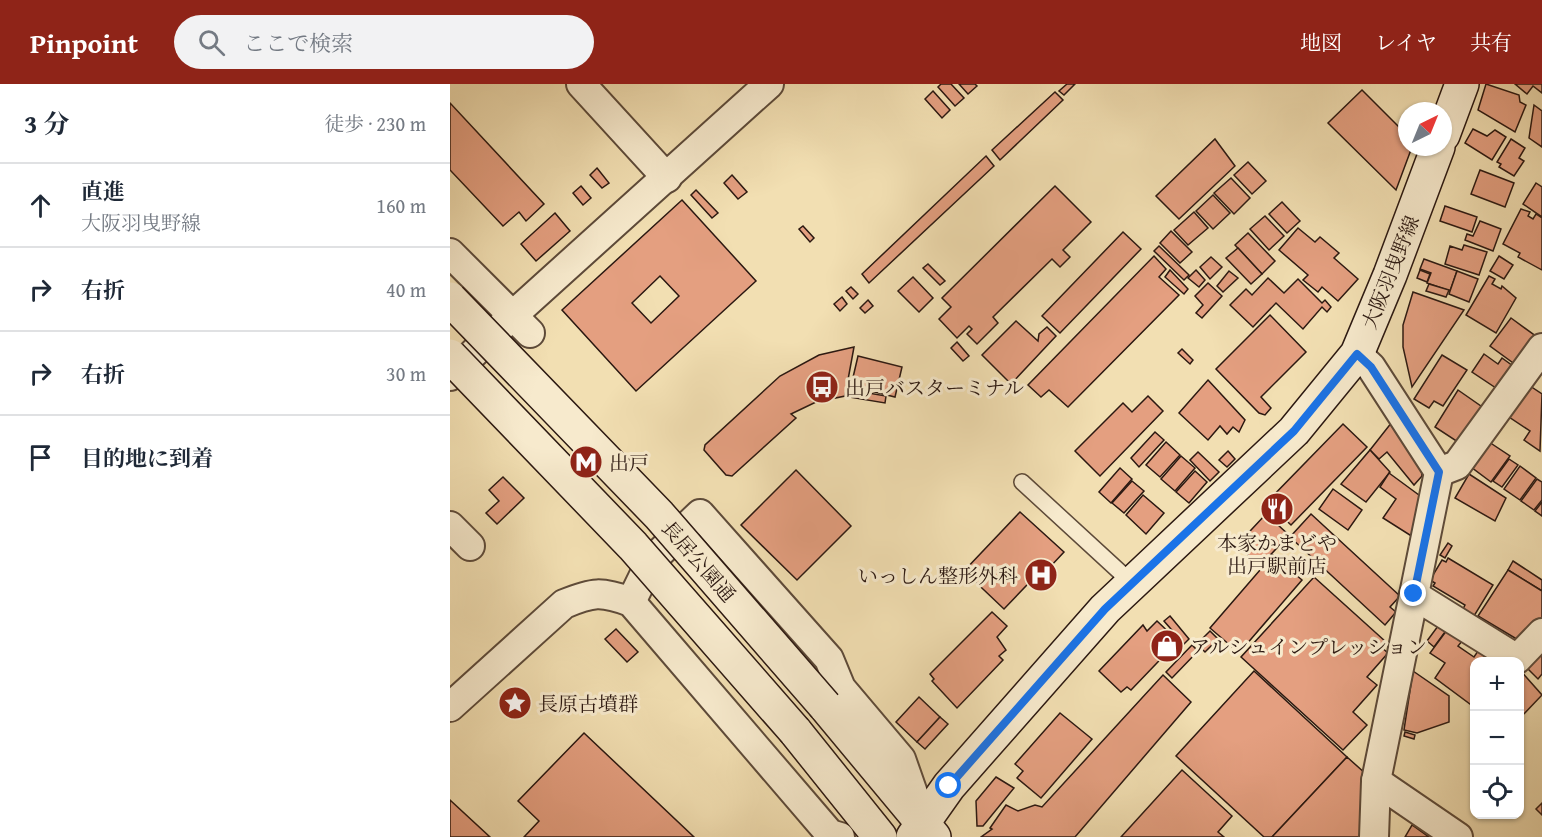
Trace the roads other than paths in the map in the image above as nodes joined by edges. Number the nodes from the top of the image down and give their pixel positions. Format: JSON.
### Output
{"nodes":[{"id":1,"x":581,"y":84,"type":"edge"},
{"id":2,"x":769,"y":84,"type":"edge"},
{"id":3,"x":1462,"y":84,"type":"edge"},
{"id":4,"x":1452,"y":111,"type":"edge"},
{"id":5,"x":1435,"y":156,"type":"edge"},
{"id":6,"x":667,"y":178,"type":"junction"},
{"id":7,"x":450,"y":253,"type":"edge"},
{"id":8,"x":450,"y":299,"type":"edge"},
{"id":9,"x":521,"y":324,"type":"junction"},
{"id":10,"x":1542,"y":348,"type":"edge"},
{"id":11,"x":1357,"y":354,"type":"junction"},
{"id":12,"x":450,"y":356,"type":"edge"},
{"id":13,"x":450,"y":375,"type":"edge"},
{"id":14,"x":1439,"y":472,"type":"junction"},
{"id":15,"x":1022,"y":482,"type":"dead end"},
{"id":16,"x":450,"y":526,"type":"edge"},
{"id":17,"x":470,"y":546,"type":"dead end"},
{"id":18,"x":1133,"y":584,"type":"junction"},
{"id":19,"x":1414,"y":594,"type":"junction"},
{"id":20,"x":630,"y":603,"type":"junction"},
{"id":21,"x":1542,"y":633,"type":"edge"},
{"id":22,"x":450,"y":707,"type":"edge"},
{"id":23,"x":1376,"y":782,"type":"junction"},
{"id":24,"x":924,"y":833,"type":"edge"},
{"id":25,"x":840,"y":837,"type":"edge"},
{"id":26,"x":880,"y":837,"type":"edge"},
{"id":27,"x":1374,"y":837,"type":"edge"},
{"id":28,"x":1458,"y":837,"type":"edge"}],
"edges":[{"from":1,"to":6,"type":"street"},
{"from":2,"to":6,"type":"street"},
{"from":3,"to":4,"type":"main road"},
{"from":5,"to":11,"type":"main road","name":"大阪羽曳野線"},
{"from":6,"to":9,"type":"street"},
{"from":7,"to":9,"type":"street"},
{"from":8,"to":24,"type":"main road","name":"長居公園通","bridge":true},
{"from":9,"to":13,"type":"street"},
{"from":10,"to":14,"type":"street"},
{"from":11,"to":14,"type":"street"},
{"from":11,"to":18,"type":"main road","name":"大阪羽曳野線"},
{"from":12,"to":26,"type":"main road","name":"長居公園通","bridge":true},
{"from":14,"to":19,"type":"street"},
{"from":15,"to":18,"type":"lane"},
{"from":16,"to":17,"type":"street"},
{"from":18,"to":24,"type":"main road","name":"大阪羽曳野線"},
{"from":19,"to":21,"type":"street"},
{"from":19,"to":23,"type":"street"},
{"from":20,"to":22,"type":"street"},
{"from":20,"to":24,"type":"street"},
{"from":20,"to":25,"type":"street"},
{"from":23,"to":27,"type":"street"},
{"from":23,"to":28,"type":"street"}]}
